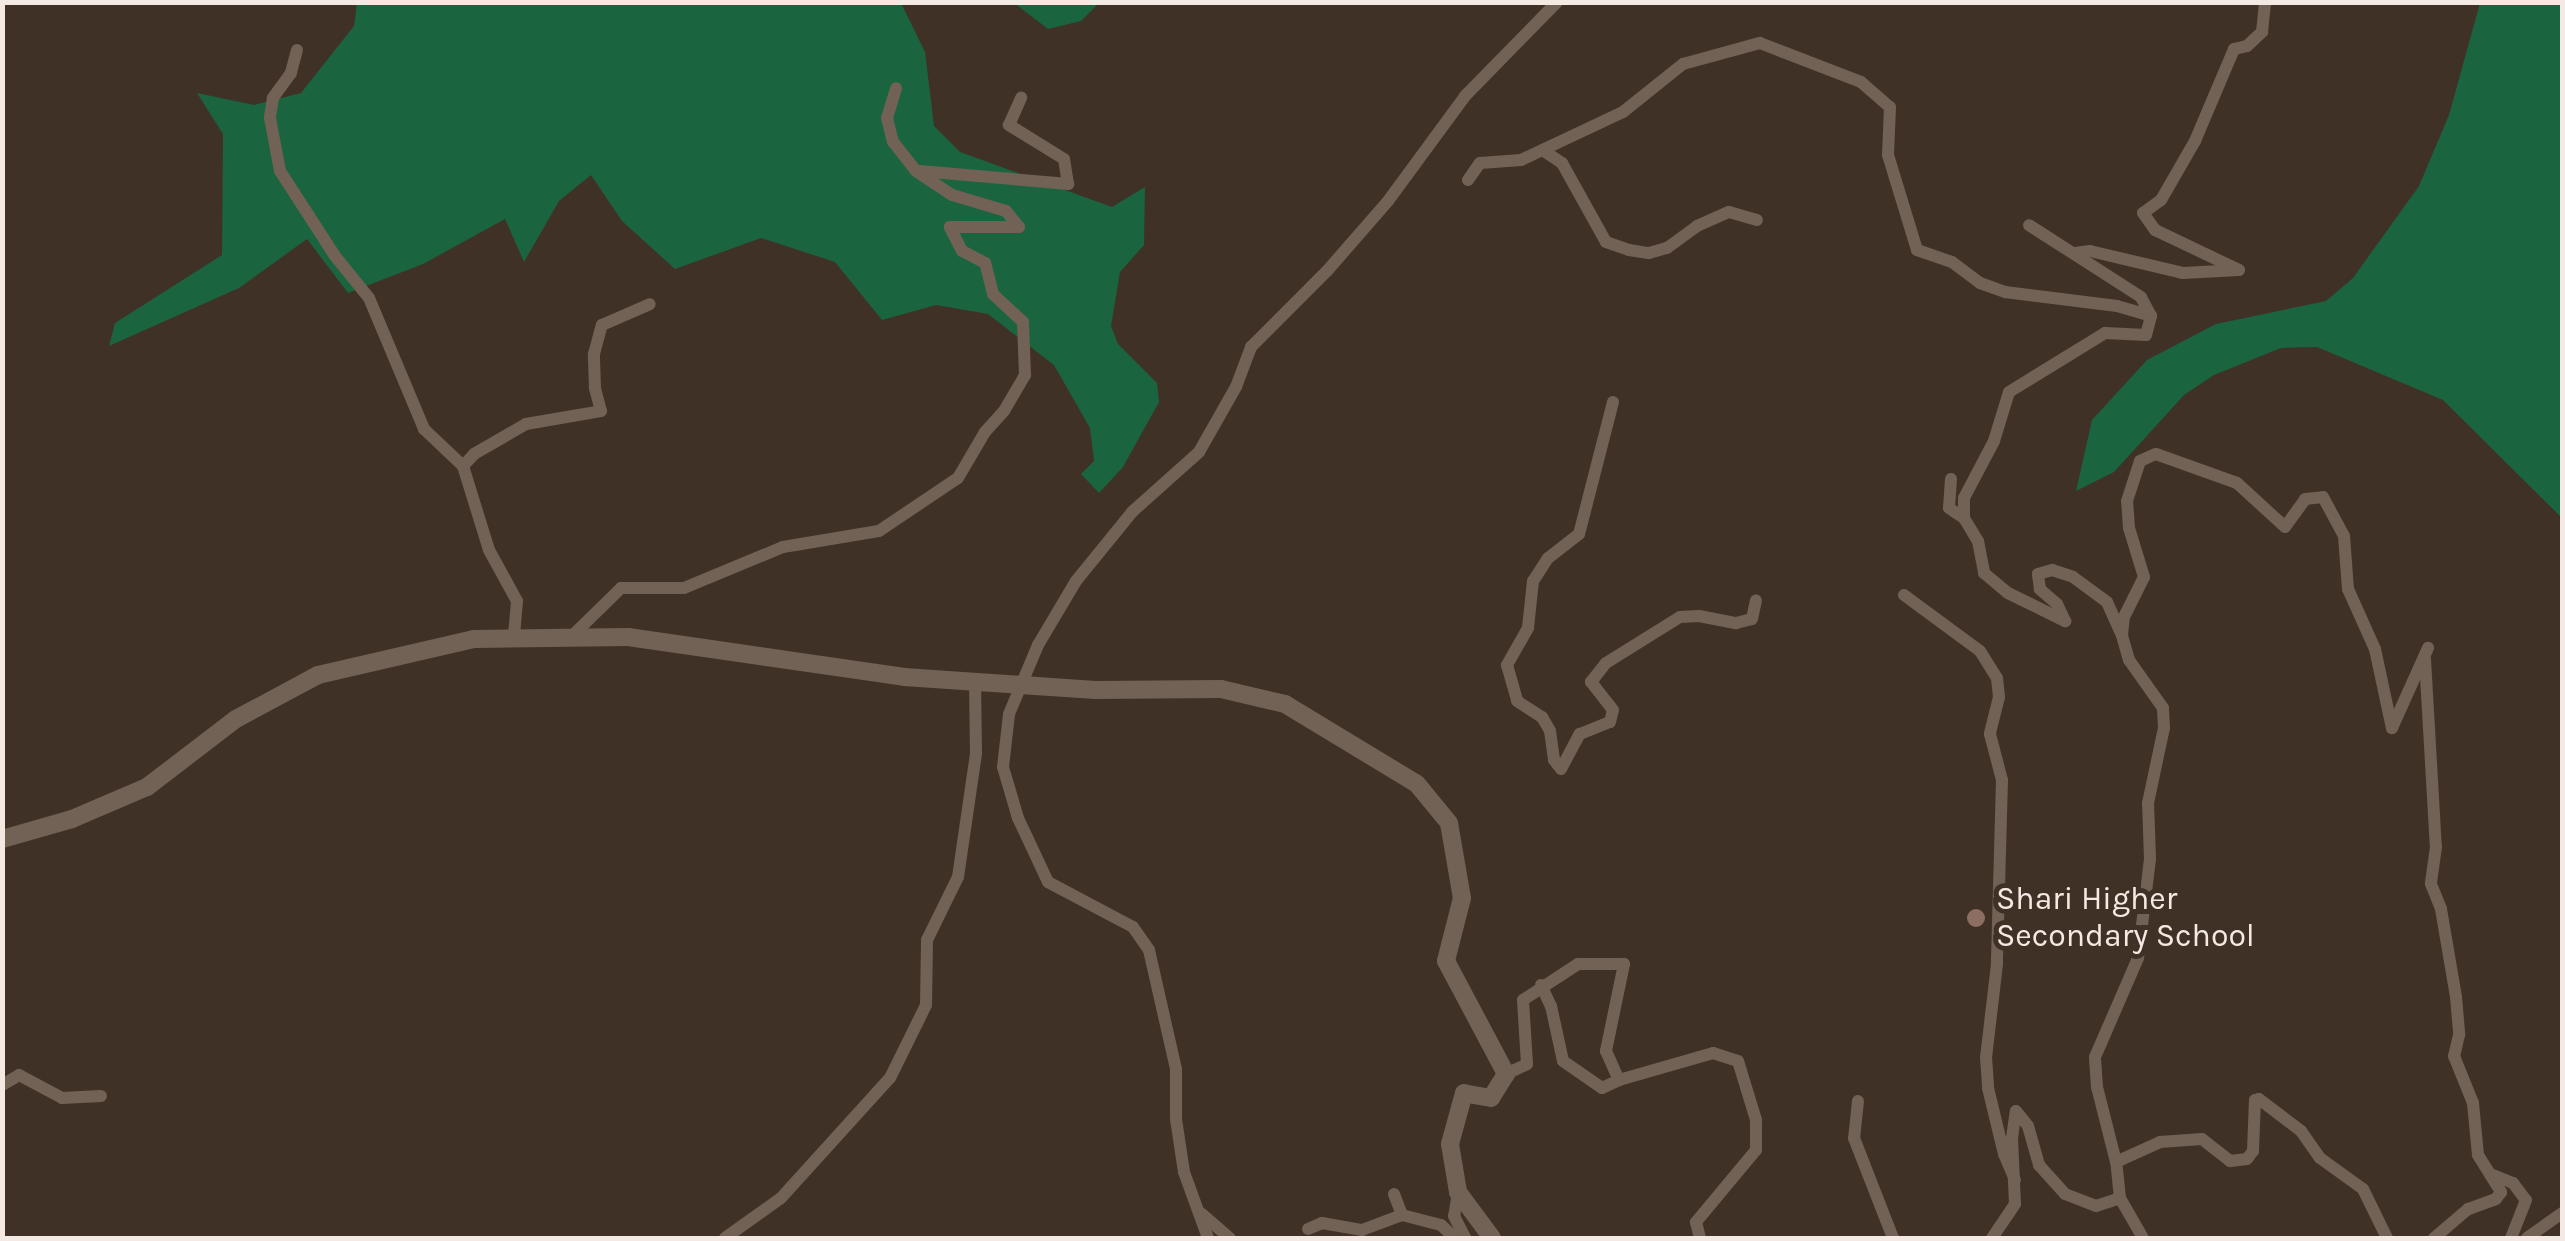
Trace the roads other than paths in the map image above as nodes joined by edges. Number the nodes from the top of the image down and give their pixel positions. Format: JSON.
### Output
{"nodes":[{"id":1,"x":1557,"y":2,"type":"edge"},
{"id":2,"x":2264,"y":2,"type":"edge"},
{"id":3,"x":297,"y":50,"type":"dead end"},
{"id":4,"x":896,"y":88,"type":"dead end"},
{"id":5,"x":1020,"y":98,"type":"dead end"},
{"id":6,"x":1544,"y":151,"type":"junction"},
{"id":7,"x":916,"y":170,"type":"junction"},
{"id":8,"x":1468,"y":180,"type":"dead end"},
{"id":9,"x":1757,"y":220,"type":"dead end"},
{"id":10,"x":2029,"y":225,"type":"dead end"},
{"id":11,"x":2076,"y":253,"type":"junction"},
{"id":12,"x":650,"y":304,"type":"dead end"},
{"id":13,"x":2151,"y":316,"type":"junction"},
{"id":14,"x":1614,"y":402,"type":"dead end"},
{"id":15,"x":463,"y":466,"type":"junction"},
{"id":16,"x":1951,"y":479,"type":"dead end"},
{"id":17,"x":1964,"y":518,"type":"junction"},
{"id":18,"x":1904,"y":595,"type":"dead end"},
{"id":19,"x":1756,"y":600,"type":"dead end"},
{"id":20,"x":514,"y":636,"type":"junction"},
{"id":21,"x":572,"y":636,"type":"junction"},
{"id":22,"x":2122,"y":636,"type":"junction"},
{"id":23,"x":975,"y":680,"type":"junction"},
{"id":24,"x":1022,"y":683,"type":"junction"},
{"id":25,"x":2,"y":838,"type":"edge"},
{"id":26,"x":1541,"y":985,"type":"junction"},
{"id":27,"x":1506,"y":1074,"type":"junction"},
{"id":28,"x":1619,"y":1080,"type":"junction"},
{"id":29,"x":2,"y":1085,"type":"edge"},
{"id":30,"x":101,"y":1096,"type":"dead end"},
{"id":31,"x":1858,"y":1101,"type":"dead end"},
{"id":32,"x":2116,"y":1162,"type":"junction"},
{"id":33,"x":2494,"y":1175,"type":"junction"},
{"id":34,"x":2015,"y":1180,"type":"junction"},
{"id":35,"x":1458,"y":1192,"type":"junction"},
{"id":36,"x":1394,"y":1194,"type":"dead end"},
{"id":37,"x":2120,"y":1198,"type":"junction"},
{"id":38,"x":1200,"y":1212,"type":"junction"},
{"id":39,"x":2562,"y":1213,"type":"edge"},
{"id":40,"x":1402,"y":1216,"type":"junction"},
{"id":41,"x":1308,"y":1228,"type":"dead end"},
{"id":42,"x":725,"y":1238,"type":"edge"},
{"id":43,"x":1208,"y":1238,"type":"edge"},
{"id":44,"x":1230,"y":1238,"type":"edge"},
{"id":45,"x":1455,"y":1238,"type":"edge"},
{"id":46,"x":1465,"y":1238,"type":"edge"},
{"id":47,"x":1492,"y":1238,"type":"edge"},
{"id":48,"x":1700,"y":1238,"type":"edge"},
{"id":49,"x":1893,"y":1238,"type":"edge"},
{"id":50,"x":1992,"y":1238,"type":"edge"},
{"id":51,"x":2143,"y":1238,"type":"edge"},
{"id":52,"x":2387,"y":1238,"type":"edge"},
{"id":53,"x":2434,"y":1238,"type":"edge"},
{"id":54,"x":2510,"y":1238,"type":"edge"},
{"id":55,"x":2527,"y":1238,"type":"edge"}],
"edges":[{"from":1,"to":24,"type":"street"},
{"from":2,"to":11,"type":"street"},
{"from":3,"to":15,"type":"street"},
{"from":4,"to":7,"type":"street"},
{"from":5,"to":7,"type":"street"},
{"from":6,"to":8,"type":"street"},
{"from":6,"to":9,"type":"street"},
{"from":6,"to":13,"type":"street"},
{"from":7,"to":21,"type":"street"},
{"from":10,"to":11,"type":"street"},
{"from":11,"to":13,"type":"street"},
{"from":12,"to":15,"type":"street"},
{"from":13,"to":17,"type":"street"},
{"from":14,"to":19,"type":"street"},
{"from":15,"to":20,"type":"street"},
{"from":16,"to":17,"type":"street"},
{"from":17,"to":22,"type":"street"},
{"from":18,"to":34,"type":"street"},
{"from":20,"to":21,"type":"street"},
{"from":20,"to":25,"type":"street"},
{"from":21,"to":23,"type":"street"},
{"from":22,"to":32,"type":"street"},
{"from":22,"to":33,"type":"street"},
{"from":23,"to":24,"type":"street"},
{"from":23,"to":42,"type":"street"},
{"from":24,"to":27,"type":"street"},
{"from":24,"to":38,"type":"street"},
{"from":26,"to":27,"type":"street"},
{"from":26,"to":28,"type":"street"},
{"from":26,"to":28,"type":"street"},
{"from":27,"to":35,"type":"street"},
{"from":28,"to":48,"type":"street"},
{"from":29,"to":30,"type":"street"},
{"from":31,"to":49,"type":"street"},
{"from":32,"to":37,"type":"street"},
{"from":32,"to":52,"type":"street"},
{"from":33,"to":53,"type":"street"},
{"from":33,"to":54,"type":"street"},
{"from":34,"to":37,"type":"street"},
{"from":34,"to":50,"type":"street"},
{"from":35,"to":46,"type":"street"},
{"from":35,"to":47,"type":"street"},
{"from":36,"to":40,"type":"street"},
{"from":37,"to":51,"type":"street"},
{"from":38,"to":43,"type":"street"},
{"from":38,"to":44,"type":"street"},
{"from":39,"to":55,"type":"street"},
{"from":40,"to":41,"type":"street"},
{"from":40,"to":45,"type":"street"}]}
